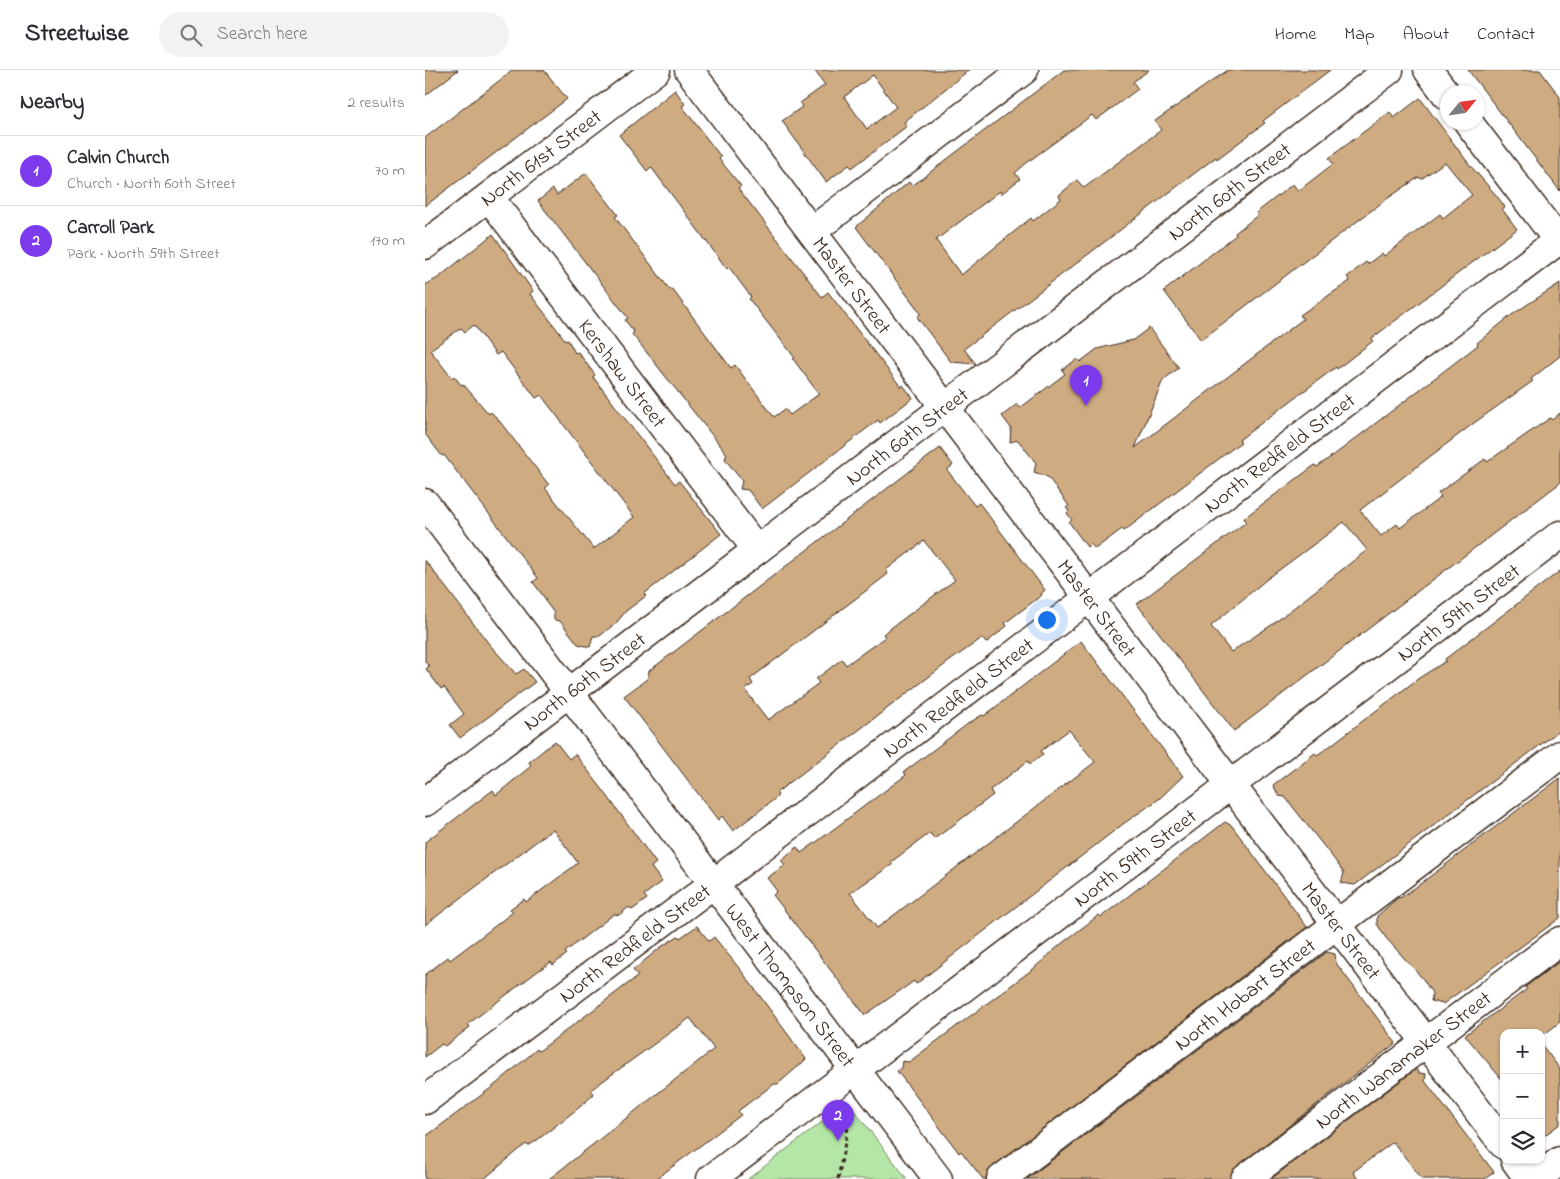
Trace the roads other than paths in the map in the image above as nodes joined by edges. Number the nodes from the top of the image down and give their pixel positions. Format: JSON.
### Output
{"nodes":[{"id":1,"x":656,"y":70,"type":"edge"},
{"id":2,"x":689,"y":70,"type":"edge"},
{"id":3,"x":1025,"y":70,"type":"edge"},
{"id":4,"x":1389,"y":70,"type":"edge"},
{"id":5,"x":1428,"y":70,"type":"edge"},
{"id":6,"x":1440,"y":86,"type":"edge"},
{"id":7,"x":1474,"y":130,"type":"edge"},
{"id":8,"x":489,"y":197,"type":"junction"},
{"id":9,"x":812,"y":231,"type":"junction"},
{"id":10,"x":1559,"y":241,"type":"edge"},
{"id":11,"x":425,"y":245,"type":"edge"},
{"id":12,"x":945,"y":407,"type":"junction"},
{"id":13,"x":425,"y":503,"type":"edge"},
{"id":14,"x":1560,"y":535,"type":"edge"},
{"id":15,"x":757,"y":550,"type":"junction"},
{"id":16,"x":1088,"y":598,"type":"junction"},
{"id":17,"x":569,"y":692,"type":"junction"},
{"id":18,"x":1560,"y":755,"type":"edge"},
{"id":19,"x":1231,"y":784,"type":"junction"},
{"id":20,"x":425,"y":802,"type":"edge"},
{"id":21,"x":713,"y":883,"type":"junction"},
{"id":22,"x":1336,"y":924,"type":"junction"},
{"id":23,"x":1560,"y":941,"type":"edge"},
{"id":24,"x":1426,"y":1042,"type":"junction"},
{"id":25,"x":855,"y":1083,"type":"junction"},
{"id":26,"x":425,"y":1100,"type":"edge"},
{"id":27,"x":1500,"y":1140,"type":"edge"},
{"id":28,"x":1560,"y":1161,"type":"edge"},
{"id":29,"x":1518,"y":1164,"type":"edge"},
{"id":30,"x":711,"y":1179,"type":"edge"},
{"id":31,"x":938,"y":1179,"type":"edge"},
{"id":32,"x":1001,"y":1179,"type":"edge"},
{"id":33,"x":1245,"y":1179,"type":"edge"},
{"id":34,"x":1529,"y":1179,"type":"edge"},
{"id":35,"x":1536,"y":1179,"type":"edge"}],
"edges":[{"from":1,"to":8,"type":"street","name":"North 61st Street"},
{"from":2,"to":9,"type":"street","name":"Master Street"},
{"from":3,"to":9,"type":"street"},
{"from":4,"to":12,"type":"street","name":"North 60th Street"},
{"from":5,"to":6,"type":"street"},
{"from":7,"to":10,"type":"street"},
{"from":8,"to":11,"type":"street","name":"North 61st Street"},
{"from":8,"to":15,"type":"street","name":"Kershaw Street"},
{"from":9,"to":12,"type":"street","name":"Master Street"},
{"from":10,"to":16,"type":"street","name":"North Redfield Street"},
{"from":12,"to":15,"type":"street","name":"North 60th Street"},
{"from":12,"to":16,"type":"street","name":"Master Street"},
{"from":13,"to":17,"type":"street","name":"West Thompson Street"},
{"from":14,"to":19,"type":"street","name":"North 59th Street"},
{"from":15,"to":17,"type":"street","name":"North 60th Street"},
{"from":16,"to":19,"type":"street","name":"Master Street"},
{"from":16,"to":21,"type":"street","name":"North Redfield Street"},
{"from":17,"to":20,"type":"street","name":"North 60th Street"},
{"from":17,"to":21,"type":"street","name":"West Thompson Street"},
{"from":18,"to":22,"type":"street","name":"North Hobart Street"},
{"from":19,"to":22,"type":"street","name":"Master Street"},
{"from":19,"to":25,"type":"street","name":"North 59th Street"},
{"from":21,"to":25,"type":"street","name":"West Thompson Street"},
{"from":21,"to":26,"type":"street","name":"North Redfield Street"},
{"from":22,"to":24,"type":"street","name":"Master Street"},
{"from":22,"to":32,"type":"street","name":"North Hobart Street"},
{"from":23,"to":24,"type":"street","name":"North Wanamaker Street"},
{"from":24,"to":27,"type":"street","name":"Master Street"},
{"from":24,"to":33,"type":"street","name":"North Wanamaker Street"},
{"from":25,"to":30,"type":"street","name":"North 59th Street"},
{"from":25,"to":31,"type":"street","name":"West Thompson Street"},
{"from":28,"to":35,"type":"street"},
{"from":29,"to":34,"type":"street"}]}
